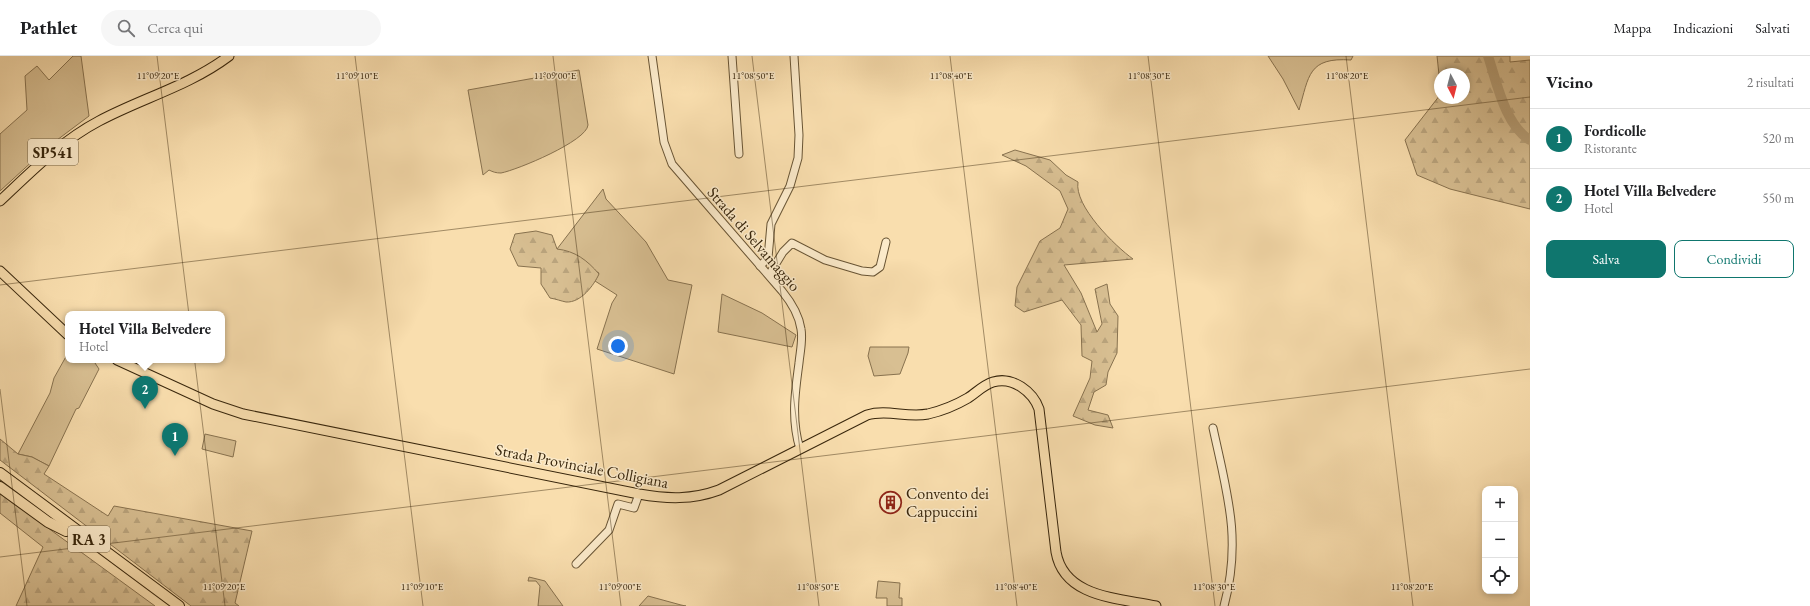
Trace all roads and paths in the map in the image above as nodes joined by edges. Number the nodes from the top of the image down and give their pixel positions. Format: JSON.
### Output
{"nodes":[{"id":1,"x":229,"y":56,"type":"edge"},
{"id":2,"x":652,"y":56,"type":"edge"},
{"id":3,"x":732,"y":56,"type":"edge"},
{"id":4,"x":794,"y":56,"type":"edge"},
{"id":5,"x":739,"y":154,"type":"dead end"},
{"id":6,"x":0,"y":201,"type":"edge"},
{"id":7,"x":886,"y":242,"type":"dead end"},
{"id":8,"x":760,"y":266,"type":"junction"},
{"id":9,"x":0,"y":272,"type":"edge"},
{"id":10,"x":769,"y":275,"type":"junction"},
{"id":11,"x":65,"y":332,"type":"edge"},
{"id":12,"x":123,"y":363,"type":"edge"},
{"id":13,"x":1213,"y":428,"type":"dead end"},
{"id":14,"x":800,"y":449,"type":"junction"},
{"id":15,"x":0,"y":467,"type":"edge"},
{"id":16,"x":0,"y":473,"type":"edge"},
{"id":17,"x":0,"y":482,"type":"edge"},
{"id":18,"x":0,"y":487,"type":"edge"},
{"id":19,"x":639,"y":494,"type":"junction"},
{"id":20,"x":70,"y":529,"type":"junction"},
{"id":21,"x":576,"y":564,"type":"dead end"},
{"id":22,"x":167,"y":606,"type":"edge"},
{"id":23,"x":179,"y":606,"type":"edge"},
{"id":24,"x":1156,"y":606,"type":"edge"},
{"id":25,"x":1224,"y":606,"type":"edge"}],
"edges":[{"from":1,"to":6,"type":"main road","number":"SP541"},
{"from":2,"to":8,"type":"street","name":"Strada di Selvamaggio"},
{"from":3,"to":5,"type":"street"},
{"from":4,"to":8,"type":"street"},
{"from":7,"to":10,"type":"street"},
{"from":8,"to":10,"type":"street","name":"Strada di Selvamaggio"},
{"from":9,"to":11,"type":"main road"},
{"from":10,"to":14,"type":"street","name":"Strada di Selvamaggio"},
{"from":12,"to":19,"type":"main road","name":"Strada Provinciale Colligiana"},
{"from":13,"to":25,"type":"street"},
{"from":14,"to":19,"type":"main road","name":"Strada Provinciale Colligiana"},
{"from":14,"to":24,"type":"main road","name":"Strada Provinciale Colligiana"},
{"from":15,"to":20,"type":"highway"},
{"from":16,"to":20,"type":"highway","number":"RA 3"},
{"from":17,"to":20,"type":"highway","number":"RA 3"},
{"from":18,"to":20,"type":"highway"},
{"from":19,"to":21,"type":"street"},
{"from":20,"to":22,"type":"highway","number":"RA 3"},
{"from":20,"to":23,"type":"highway","number":"RA 3"}]}
